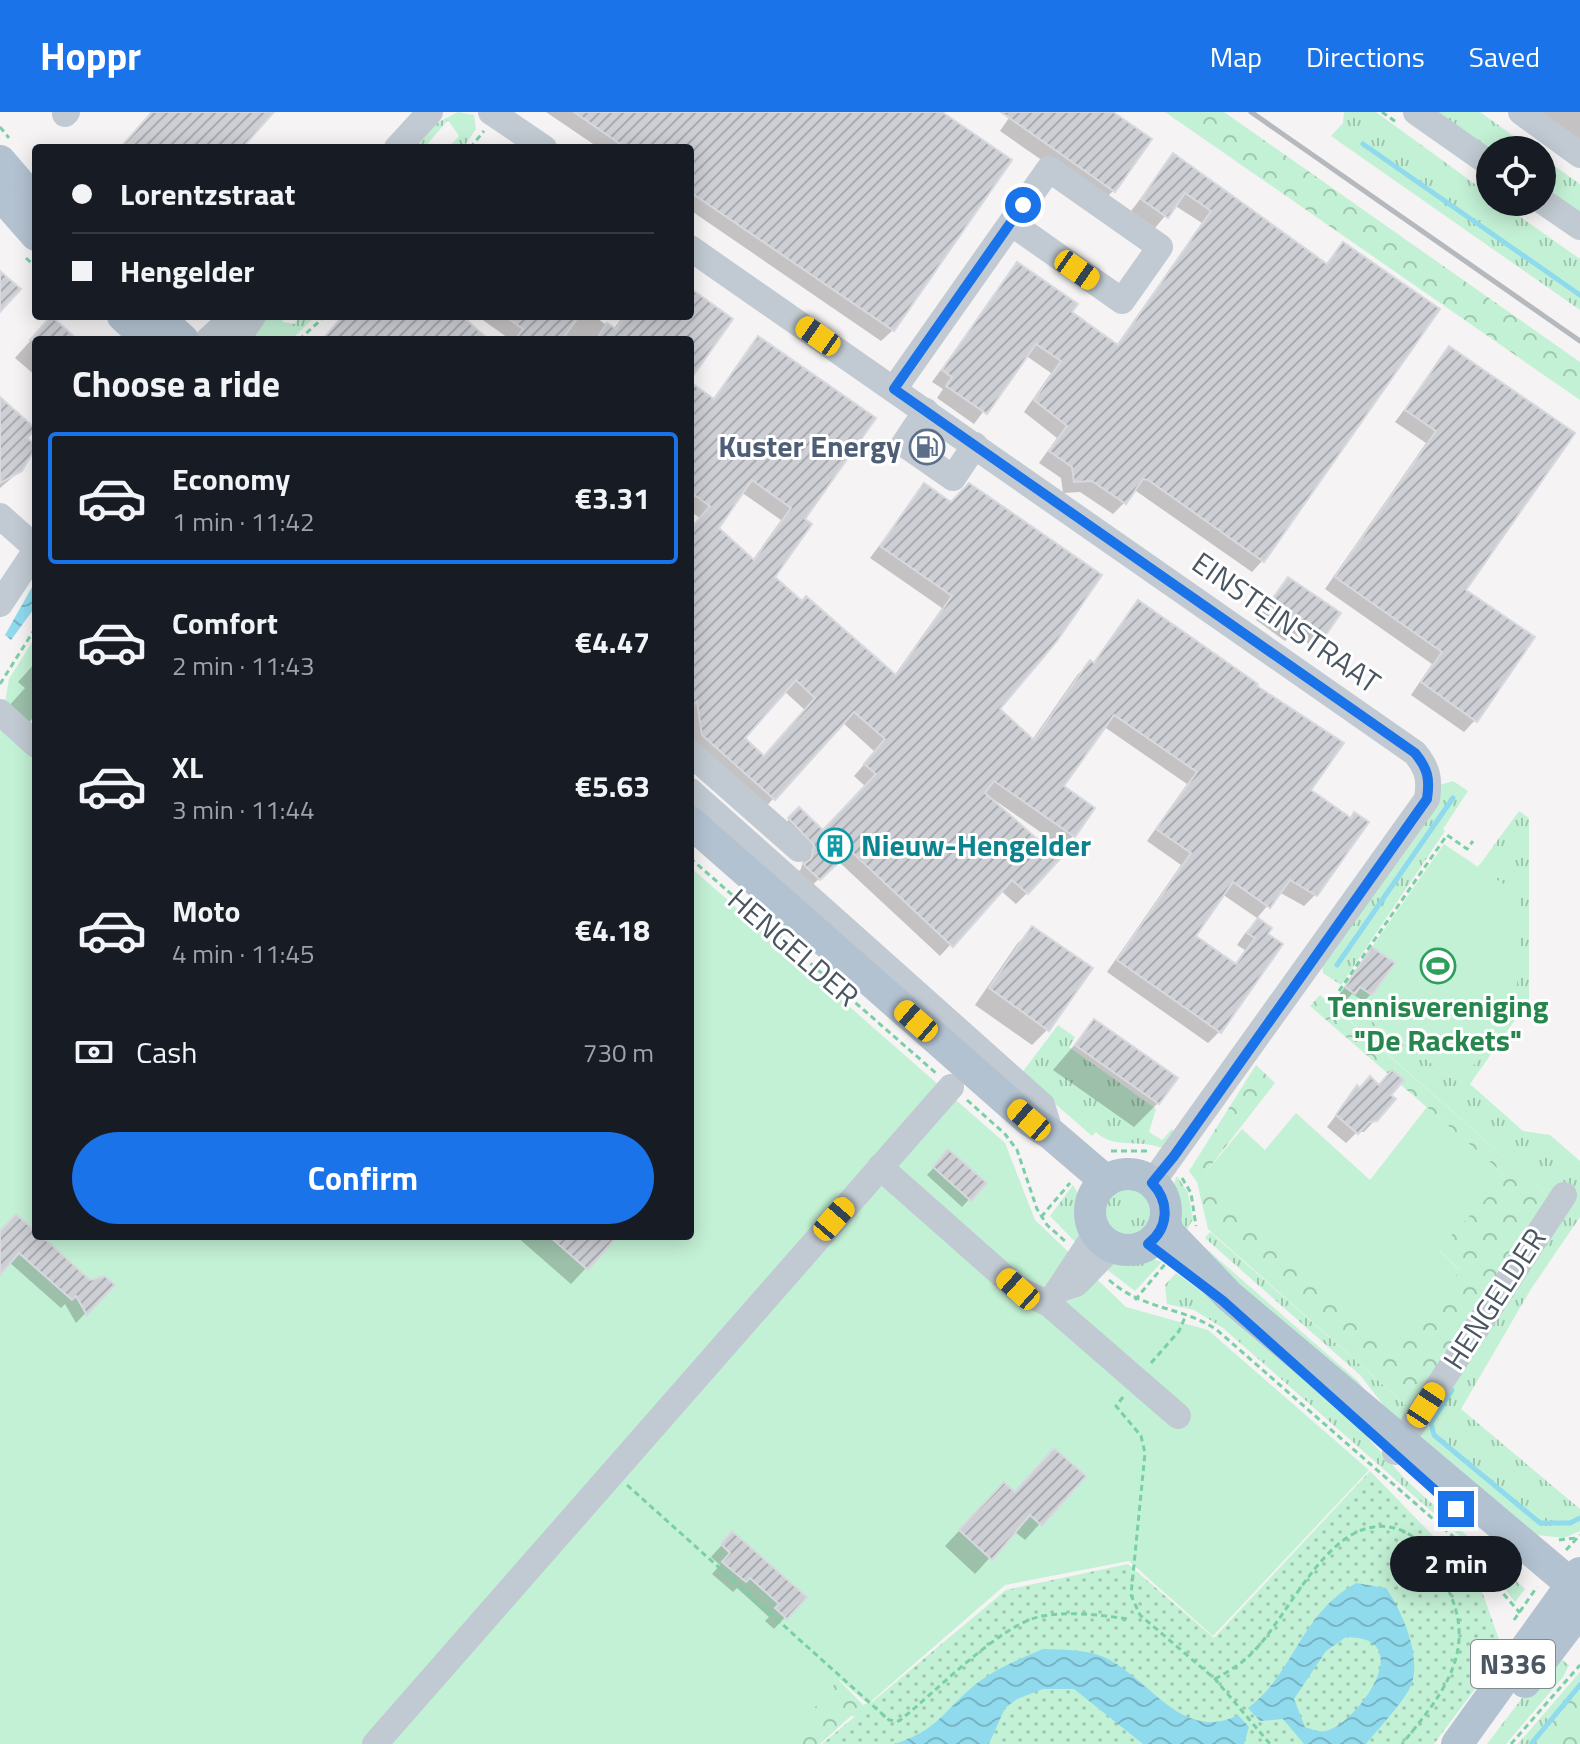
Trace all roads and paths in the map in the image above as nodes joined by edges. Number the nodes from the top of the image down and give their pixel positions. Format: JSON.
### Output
{"nodes":[{"id":1,"x":430,"y":112,"type":"edge"},
{"id":2,"x":491,"y":112,"type":"edge"},
{"id":3,"x":1416,"y":112,"type":"edge"},
{"id":4,"x":1521,"y":112,"type":"edge"},
{"id":5,"x":401,"y":144,"type":"edge"},
{"id":6,"x":538,"y":144,"type":"edge"},
{"id":7,"x":1476,"y":154,"type":"edge"},
{"id":8,"x":1580,"y":155,"type":"edge"},
{"id":9,"x":0,"y":161,"type":"edge"},
{"id":10,"x":1,"y":195,"type":"edge"},
{"id":11,"x":32,"y":198,"type":"edge"},
{"id":12,"x":1556,"y":211,"type":"edge"},
{"id":13,"x":1011,"y":223,"type":"junction"},
{"id":14,"x":1580,"y":227,"type":"edge"},
{"id":15,"x":32,"y":230,"type":"edge"},
{"id":16,"x":694,"y":251,"type":"edge"},
{"id":17,"x":127,"y":320,"type":"edge"},
{"id":18,"x":161,"y":320,"type":"edge"},
{"id":19,"x":230,"y":320,"type":"edge"},
{"id":20,"x":321,"y":320,"type":"edge"},
{"id":21,"x":145,"y":336,"type":"edge"},
{"id":22,"x":179,"y":336,"type":"edge"},
{"id":23,"x":212,"y":336,"type":"edge"},
{"id":24,"x":303,"y":336,"type":"edge"},
{"id":25,"x":894,"y":389,"type":"junction"},
{"id":26,"x":926,"y":411,"type":"junction"},
{"id":27,"x":975,"y":445,"type":"junction"},
{"id":28,"x":0,"y":516,"type":"edge"},
{"id":29,"x":32,"y":545,"type":"edge"},
{"id":30,"x":32,"y":555,"type":"edge"},
{"id":31,"x":0,"y":604,"type":"edge"},
{"id":32,"x":32,"y":633,"type":"edge"},
{"id":33,"x":0,"y":684,"type":"edge"},
{"id":34,"x":0,"y":712,"type":"edge"},
{"id":35,"x":32,"y":741,"type":"edge"},
{"id":36,"x":694,"y":756,"type":"edge"},
{"id":37,"x":694,"y":795,"type":"edge"},
{"id":38,"x":770,"y":823,"type":"junction"},
{"id":39,"x":694,"y":826,"type":"edge"},
{"id":40,"x":694,"y":838,"type":"edge"},
{"id":41,"x":1473,"y":841,"type":"dead end"},
{"id":42,"x":751,"y":845,"type":"junction"},
{"id":43,"x":799,"y":849,"type":"dead end"},
{"id":44,"x":694,"y":862,"type":"edge"},
{"id":45,"x":1339,"y":991,"type":"dead end"},
{"id":46,"x":951,"y":1087,"type":"junction"},
{"id":47,"x":1051,"y":1134,"type":"junction"},
{"id":48,"x":880,"y":1167,"type":"junction"},
{"id":49,"x":1160,"y":1174,"type":"junction"},
{"id":50,"x":1090,"y":1180,"type":"junction"},
{"id":51,"x":1564,"y":1195,"type":"dead end"},
{"id":52,"x":1041,"y":1217,"type":"junction"},
{"id":53,"x":1165,"y":1244,"type":"junction"},
{"id":54,"x":1096,"y":1250,"type":"junction"},
{"id":55,"x":1056,"y":1296,"type":"junction"},
{"id":56,"x":1135,"y":1300,"type":"junction"},
{"id":57,"x":1186,"y":1315,"type":"junction"},
{"id":58,"x":1136,"y":1380,"type":"junction"},
{"id":59,"x":1178,"y":1416,"type":"dead end"},
{"id":60,"x":1398,"y":1448,"type":"junction"},
{"id":61,"x":612,"y":1471,"type":"junction"},
{"id":62,"x":1573,"y":1596,"type":"edge"},
{"id":63,"x":1518,"y":1611,"type":"dead end"},
{"id":64,"x":1128,"y":1619,"type":"dead end"},
{"id":65,"x":1580,"y":1665,"type":"edge"},
{"id":66,"x":1215,"y":1679,"type":"junction"},
{"id":67,"x":375,"y":1744,"type":"edge"},
{"id":68,"x":1270,"y":1744,"type":"edge"},
{"id":69,"x":1402,"y":1744,"type":"edge"},
{"id":70,"x":1457,"y":1744,"type":"edge"},
{"id":71,"x":1475,"y":1744,"type":"edge"},
{"id":72,"x":1511,"y":1744,"type":"edge"}],
"edges":[{"from":1,"to":5,"type":"street"},
{"from":2,"to":6,"type":"street"},
{"from":3,"to":7,"type":"street"},
{"from":4,"to":8,"type":"street"},
{"from":9,"to":11,"type":"main road"},
{"from":10,"to":15,"type":"main road"},
{"from":12,"to":14,"type":"street"},
{"from":13,"to":13,"type":"street"},
{"from":13,"to":25,"type":"street"},
{"from":16,"to":25,"type":"street","name":"EINSTEINSTRAAT"},
{"from":17,"to":21,"type":"main road"},
{"from":18,"to":22,"type":"main road"},
{"from":19,"to":23,"type":"street"},
{"from":20,"to":24,"type":"path"},
{"from":25,"to":26,"type":"street","name":"EINSTEINSTRAAT"},
{"from":26,"to":27,"type":"street","name":"EINSTEINSTRAAT"},
{"from":26,"to":27,"type":"street"},
{"from":27,"to":49,"type":"street","name":"EINSTEINSTRAAT"},
{"from":28,"to":29,"type":"street"},
{"from":30,"to":31,"type":"street"},
{"from":32,"to":33,"type":"path"},
{"from":34,"to":35,"type":"street"},
{"from":36,"to":38,"type":"street"},
{"from":37,"to":42,"type":"street","name":"HENGELDER"},
{"from":38,"to":42,"type":"street"},
{"from":38,"to":43,"type":"street"},
{"from":39,"to":47,"type":"main road","name":"HENGELDER"},
{"from":40,"to":50,"type":"main road","name":"HENGELDER"},
{"from":41,"to":45,"type":"path"},
{"from":42,"to":47,"type":"street","name":"HENGELDER"},
{"from":44,"to":46,"type":"path","name":"HENGELDER"},
{"from":46,"to":48,"type":"street"},
{"from":46,"to":52,"type":"path","name":"HENGELDER"},
{"from":47,"to":50,"type":"main road","name":"HENGELDER"},
{"from":48,"to":55,"type":"street"},
{"from":48,"to":61,"type":"street"},
{"from":49,"to":50,"type":"main road"},
{"from":49,"to":50,"type":"path"},
{"from":49,"to":53,"type":"main road"},
{"from":49,"to":53,"type":"path"},
{"from":50,"to":52,"type":"path"},
{"from":50,"to":54,"type":"main road"},
{"from":51,"to":60,"type":"street","name":"HENGELDER"},
{"from":52,"to":54,"type":"path","name":"HENGELDER"},
{"from":53,"to":54,"type":"main road"},
{"from":53,"to":56,"type":"path"},
{"from":53,"to":60,"type":"main road"},
{"from":54,"to":55,"type":"street"},
{"from":54,"to":56,"type":"path","name":"HENGELDER"},
{"from":55,"to":58,"type":"street"},
{"from":56,"to":57,"type":"path","name":"HENGELDER"},
{"from":57,"to":58,"type":"path"},
{"from":57,"to":63,"type":"path","name":"HENGELDER"},
{"from":58,"to":59,"type":"street"},
{"from":58,"to":66,"type":"path"},
{"from":60,"to":62,"type":"main road"},
{"from":61,"to":64,"type":"path"},
{"from":61,"to":67,"type":"street"},
{"from":62,"to":70,"type":"main road","number":"N336"},
{"from":62,"to":71,"type":"main road","number":"N336"},
{"from":65,"to":72,"type":"path"},
{"from":66,"to":68,"type":"path"},
{"from":66,"to":69,"type":"path"}]}
